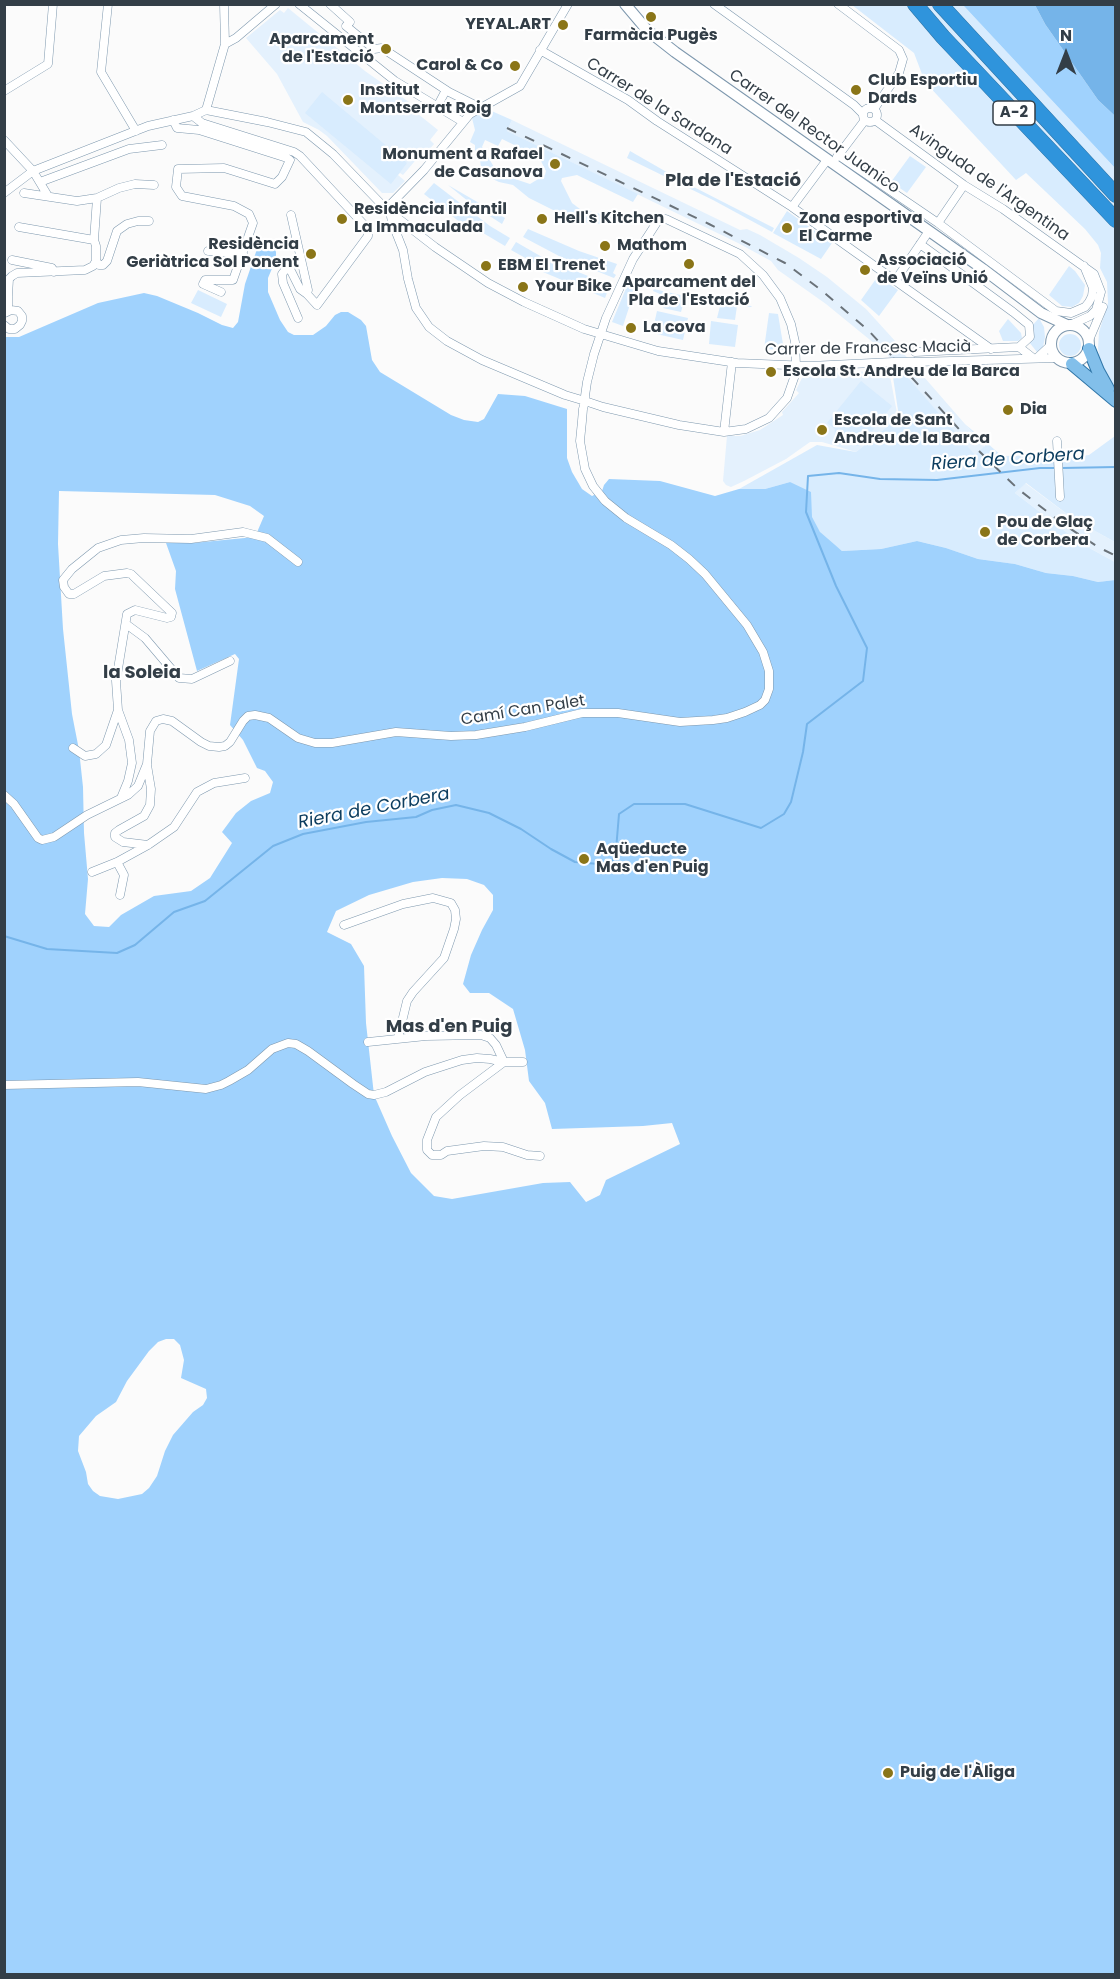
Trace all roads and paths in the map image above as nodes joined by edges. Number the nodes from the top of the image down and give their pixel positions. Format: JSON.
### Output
{"nodes":[{"id":1,"x":53,"y":4,"type":"edge"},
{"id":2,"x":108,"y":4,"type":"edge"},
{"id":3,"x":224,"y":4,"type":"edge"},
{"id":4,"x":276,"y":4,"type":"edge"},
{"id":5,"x":299,"y":4,"type":"edge"},
{"id":6,"x":330,"y":4,"type":"edge"},
{"id":7,"x":568,"y":4,"type":"edge"},
{"id":8,"x":714,"y":4,"type":"edge"},
{"id":9,"x":838,"y":4,"type":"edge"},
{"id":10,"x":915,"y":4,"type":"edge"},
{"id":11,"x":940,"y":4,"type":"edge"},
{"id":12,"x":628,"y":9,"type":"edge"},
{"id":13,"x":225,"y":34,"type":"junction"},
{"id":14,"x":233,"y":39,"type":"junction"},
{"id":15,"x":225,"y":44,"type":"junction"},
{"id":16,"x":540,"y":50,"type":"junction"},
{"id":17,"x":446,"y":90,"type":"junction"},
{"id":18,"x":4,"y":91,"type":"edge"},
{"id":19,"x":437,"y":107,"type":"junction"},
{"id":20,"x":481,"y":108,"type":"junction"},
{"id":21,"x":874,"y":109,"type":"junction"},
{"id":22,"x":206,"y":110,"type":"junction"},
{"id":23,"x":193,"y":116,"type":"junction"},
{"id":24,"x":864,"y":117,"type":"junction"},
{"id":25,"x":173,"y":120,"type":"junction"},
{"id":26,"x":875,"y":120,"type":"junction"},
{"id":27,"x":463,"y":122,"type":"junction"},
{"id":28,"x":136,"y":131,"type":"junction"},
{"id":29,"x":4,"y":140,"type":"edge"},
{"id":30,"x":162,"y":145,"type":"dead end"},
{"id":31,"x":832,"y":160,"type":"junction"},
{"id":32,"x":33,"y":171,"type":"junction"},
{"id":33,"x":40,"y":182,"type":"junction"},
{"id":34,"x":964,"y":184,"type":"junction"},
{"id":35,"x":154,"y":185,"type":"dead end"},
{"id":36,"x":4,"y":193,"type":"edge"},
{"id":37,"x":24,"y":193,"type":"dead end"},
{"id":38,"x":1116,"y":195,"type":"edge"},
{"id":39,"x":48,"y":196,"type":"junction"},
{"id":40,"x":98,"y":198,"type":"junction"},
{"id":41,"x":792,"y":207,"type":"junction"},
{"id":42,"x":388,"y":210,"type":"junction"},
{"id":43,"x":291,"y":215,"type":"dead end"},
{"id":44,"x":1116,"y":220,"type":"edge"},
{"id":45,"x":149,"y":221,"type":"dead end"},
{"id":46,"x":938,"y":223,"type":"junction"},
{"id":47,"x":19,"y":227,"type":"dead end"},
{"id":48,"x":411,"y":229,"type":"junction"},
{"id":49,"x":928,"y":231,"type":"junction"},
{"id":50,"x":94,"y":240,"type":"junction"},
{"id":51,"x":402,"y":244,"type":"junction"},
{"id":52,"x":920,"y":244,"type":"junction"},
{"id":53,"x":208,"y":251,"type":"dead end"},
{"id":54,"x":243,"y":254,"type":"junction"},
{"id":55,"x":12,"y":260,"type":"dead end"},
{"id":56,"x":96,"y":261,"type":"junction"},
{"id":57,"x":1086,"y":269,"type":"junction"},
{"id":58,"x":54,"y":272,"type":"junction"},
{"id":59,"x":895,"y":281,"type":"junction"},
{"id":60,"x":221,"y":292,"type":"dead end"},
{"id":61,"x":307,"y":294,"type":"junction"},
{"id":62,"x":6,"y":312,"type":"edge"},
{"id":63,"x":1041,"y":313,"type":"junction"},
{"id":64,"x":298,"y":318,"type":"dead end"},
{"id":65,"x":4,"y":325,"type":"edge"},
{"id":66,"x":1069,"y":325,"type":"junction"},
{"id":67,"x":600,"y":334,"type":"junction"},
{"id":68,"x":1052,"y":342,"type":"junction"},
{"id":69,"x":1089,"y":344,"type":"junction"},
{"id":70,"x":1019,"y":347,"type":"junction"},
{"id":71,"x":991,"y":349,"type":"junction"},
{"id":72,"x":915,"y":352,"type":"dead end"},
{"id":73,"x":1035,"y":358,"type":"junction"},
{"id":74,"x":1056,"y":358,"type":"junction"},
{"id":75,"x":732,"y":362,"type":"junction"},
{"id":76,"x":1072,"y":364,"type":"junction"},
{"id":77,"x":796,"y":366,"type":"junction"},
{"id":78,"x":1114,"y":400,"type":"edge"},
{"id":79,"x":585,"y":401,"type":"junction"},
{"id":80,"x":724,"y":432,"type":"junction"},
{"id":81,"x":1056,"y":441,"type":"dead end"},
{"id":82,"x":1060,"y":497,"type":"dead end"},
{"id":83,"x":298,"y":562,"type":"dead end"},
{"id":84,"x":126,"y":624,"type":"junction"},
{"id":85,"x":230,"y":660,"type":"dead end"},
{"id":86,"x":118,"y":710,"type":"junction"},
{"id":87,"x":73,"y":748,"type":"dead end"},
{"id":88,"x":147,"y":764,"type":"junction"},
{"id":89,"x":245,"y":778,"type":"dead end"},
{"id":90,"x":4,"y":795,"type":"edge"},
{"id":91,"x":121,"y":798,"type":"junction"},
{"id":92,"x":148,"y":845,"type":"junction"},
{"id":93,"x":117,"y":862,"type":"junction"},
{"id":94,"x":92,"y":872,"type":"dead end"},
{"id":95,"x":120,"y":895,"type":"dead end"},
{"id":96,"x":344,"y":925,"type":"dead end"},
{"id":97,"x":398,"y":1038,"type":"junction"},
{"id":98,"x":368,"y":1042,"type":"dead end"},
{"id":99,"x":504,"y":1062,"type":"junction"},
{"id":100,"x":523,"y":1062,"type":"dead end"},
{"id":101,"x":4,"y":1085,"type":"edge"},
{"id":102,"x":540,"y":1156,"type":"dead end"}],
"edges":[{"from":1,"to":18,"type":"street"},
{"from":2,"to":28,"type":"street"},
{"from":3,"to":13,"type":"street"},
{"from":4,"to":14,"type":"street"},
{"from":5,"to":19,"type":"street"},
{"from":6,"to":17,"type":"street"},
{"from":7,"to":16,"type":"street"},
{"from":8,"to":24,"type":"street"},
{"from":9,"to":21,"type":"street"},
{"from":10,"to":44,"type":"highway","number":"A-2"},
{"from":11,"to":38,"type":"highway","number":"A-2"},
{"from":12,"to":31,"type":"main road","name":"Carrer del Rector Juanico"},
{"from":13,"to":14,"type":"street"},
{"from":13,"to":15,"type":"street"},
{"from":14,"to":15,"type":"street"},
{"from":15,"to":22,"type":"street"},
{"from":16,"to":20,"type":"street"},
{"from":16,"to":41,"type":"street","name":"Carrer de la Sardana"},
{"from":17,"to":19,"type":"street"},
{"from":17,"to":20,"type":"street"},
{"from":19,"to":27,"type":"street"},
{"from":20,"to":27,"type":"street"},
{"from":21,"to":24,"type":"street"},
{"from":21,"to":26,"type":"street"},
{"from":22,"to":23,"type":"street"},
{"from":22,"to":42,"type":"street","name":"Carrer de Francesc Macià"},
{"from":23,"to":25,"type":"street"},
{"from":23,"to":61,"type":"street"},
{"from":24,"to":26,"type":"street"},
{"from":24,"to":31,"type":"street"},
{"from":25,"to":28,"type":"street"},
{"from":25,"to":54,"type":"street"},
{"from":26,"to":34,"type":"street","name":"Avinguda de l'Argentina"},
{"from":27,"to":42,"type":"street"},
{"from":28,"to":32,"type":"street"},
{"from":29,"to":32,"type":"street"},
{"from":30,"to":33,"type":"street"},
{"from":31,"to":41,"type":"street"},
{"from":31,"to":46,"type":"street","name":"Carrer del Rector Juanico"},
{"from":31,"to":49,"type":"main road","name":"Carrer del Rector Juanico"},
{"from":32,"to":33,"type":"street"},
{"from":32,"to":36,"type":"street"},
{"from":33,"to":39,"type":"street"},
{"from":34,"to":46,"type":"street"},
{"from":34,"to":57,"type":"street","name":"Avinguda de l'Argentina"},
{"from":35,"to":40,"type":"street"},
{"from":37,"to":39,"type":"street"},
{"from":39,"to":40,"type":"street"},
{"from":40,"to":50,"type":"street"},
{"from":41,"to":59,"type":"street","name":"Carrer de la Sardana"},
{"from":42,"to":48,"type":"street","name":"Carrer de Francesc Macià"},
{"from":42,"to":51,"type":"street"},
{"from":43,"to":61,"type":"street"},
{"from":45,"to":56,"type":"street"},
{"from":46,"to":57,"type":"street","name":"Carrer del Rector Juanico"},
{"from":47,"to":50,"type":"street"},
{"from":48,"to":51,"type":"street"},
{"from":48,"to":67,"type":"street","name":"Carrer de Francesc Macià"},
{"from":49,"to":52,"type":"street"},
{"from":49,"to":63,"type":"main road","name":"Carrer del Rector Juanico"},
{"from":50,"to":56,"type":"street"},
{"from":51,"to":79,"type":"street"},
{"from":52,"to":59,"type":"street"},
{"from":52,"to":70,"type":"street"},
{"from":53,"to":54,"type":"street"},
{"from":54,"to":60,"type":"street"},
{"from":55,"to":58,"type":"street"},
{"from":56,"to":58,"type":"street"},
{"from":57,"to":66,"type":"street"},
{"from":57,"to":69,"type":"street","name":"Avinguda de l'Argentina"},
{"from":58,"to":62,"type":"street"},
{"from":59,"to":71,"type":"street","name":"Carrer de la Sardana"},
{"from":61,"to":64,"type":"street"},
{"from":62,"to":65,"type":"street"},
{"from":63,"to":66,"type":"main road","name":"Carrer del Rector Juanico"},
{"from":63,"to":68,"type":"main road"},
{"from":66,"to":68,"type":"main road"},
{"from":66,"to":69,"type":"main road"},
{"from":67,"to":75,"type":"street","name":"Carrer de Francesc Macià"},
{"from":67,"to":77,"type":"street"},
{"from":67,"to":79,"type":"street"},
{"from":68,"to":73,"type":"street"},
{"from":68,"to":74,"type":"main road"},
{"from":69,"to":76,"type":"main road"},
{"from":69,"to":78,"type":"main road"},
{"from":70,"to":71,"type":"street","name":"Carrer de Francesc Macià"},
{"from":70,"to":73,"type":"street"},
{"from":71,"to":72,"type":"street","name":"Carrer de Francesc Macià"},
{"from":73,"to":74,"type":"street","name":"Carrer de Francesc Macià"},
{"from":73,"to":77,"type":"street","name":"Carrer de Francesc Macià","bridge":true},
{"from":74,"to":76,"type":"main road"},
{"from":75,"to":77,"type":"street","name":"Carrer de Francesc Macià"},
{"from":75,"to":80,"type":"street"},
{"from":76,"to":78,"type":"main road"},
{"from":77,"to":80,"type":"street"},
{"from":79,"to":80,"type":"street"},
{"from":79,"to":88,"type":"street","name":"Camí Can Palet"},
{"from":81,"to":82,"type":"street"},
{"from":83,"to":84,"type":"street"},
{"from":84,"to":85,"type":"street"},
{"from":84,"to":86,"type":"street"},
{"from":86,"to":87,"type":"street"},
{"from":86,"to":91,"type":"street"},
{"from":88,"to":91,"type":"street"},
{"from":88,"to":92,"type":"street"},
{"from":89,"to":92,"type":"street"},
{"from":90,"to":91,"type":"street"},
{"from":92,"to":93,"type":"street"},
{"from":93,"to":94,"type":"street"},
{"from":93,"to":95,"type":"street"},
{"from":96,"to":97,"type":"street"},
{"from":97,"to":98,"type":"street"},
{"from":97,"to":99,"type":"street"},
{"from":99,"to":100,"type":"street"},
{"from":99,"to":101,"type":"street"},
{"from":99,"to":102,"type":"street"}]}
